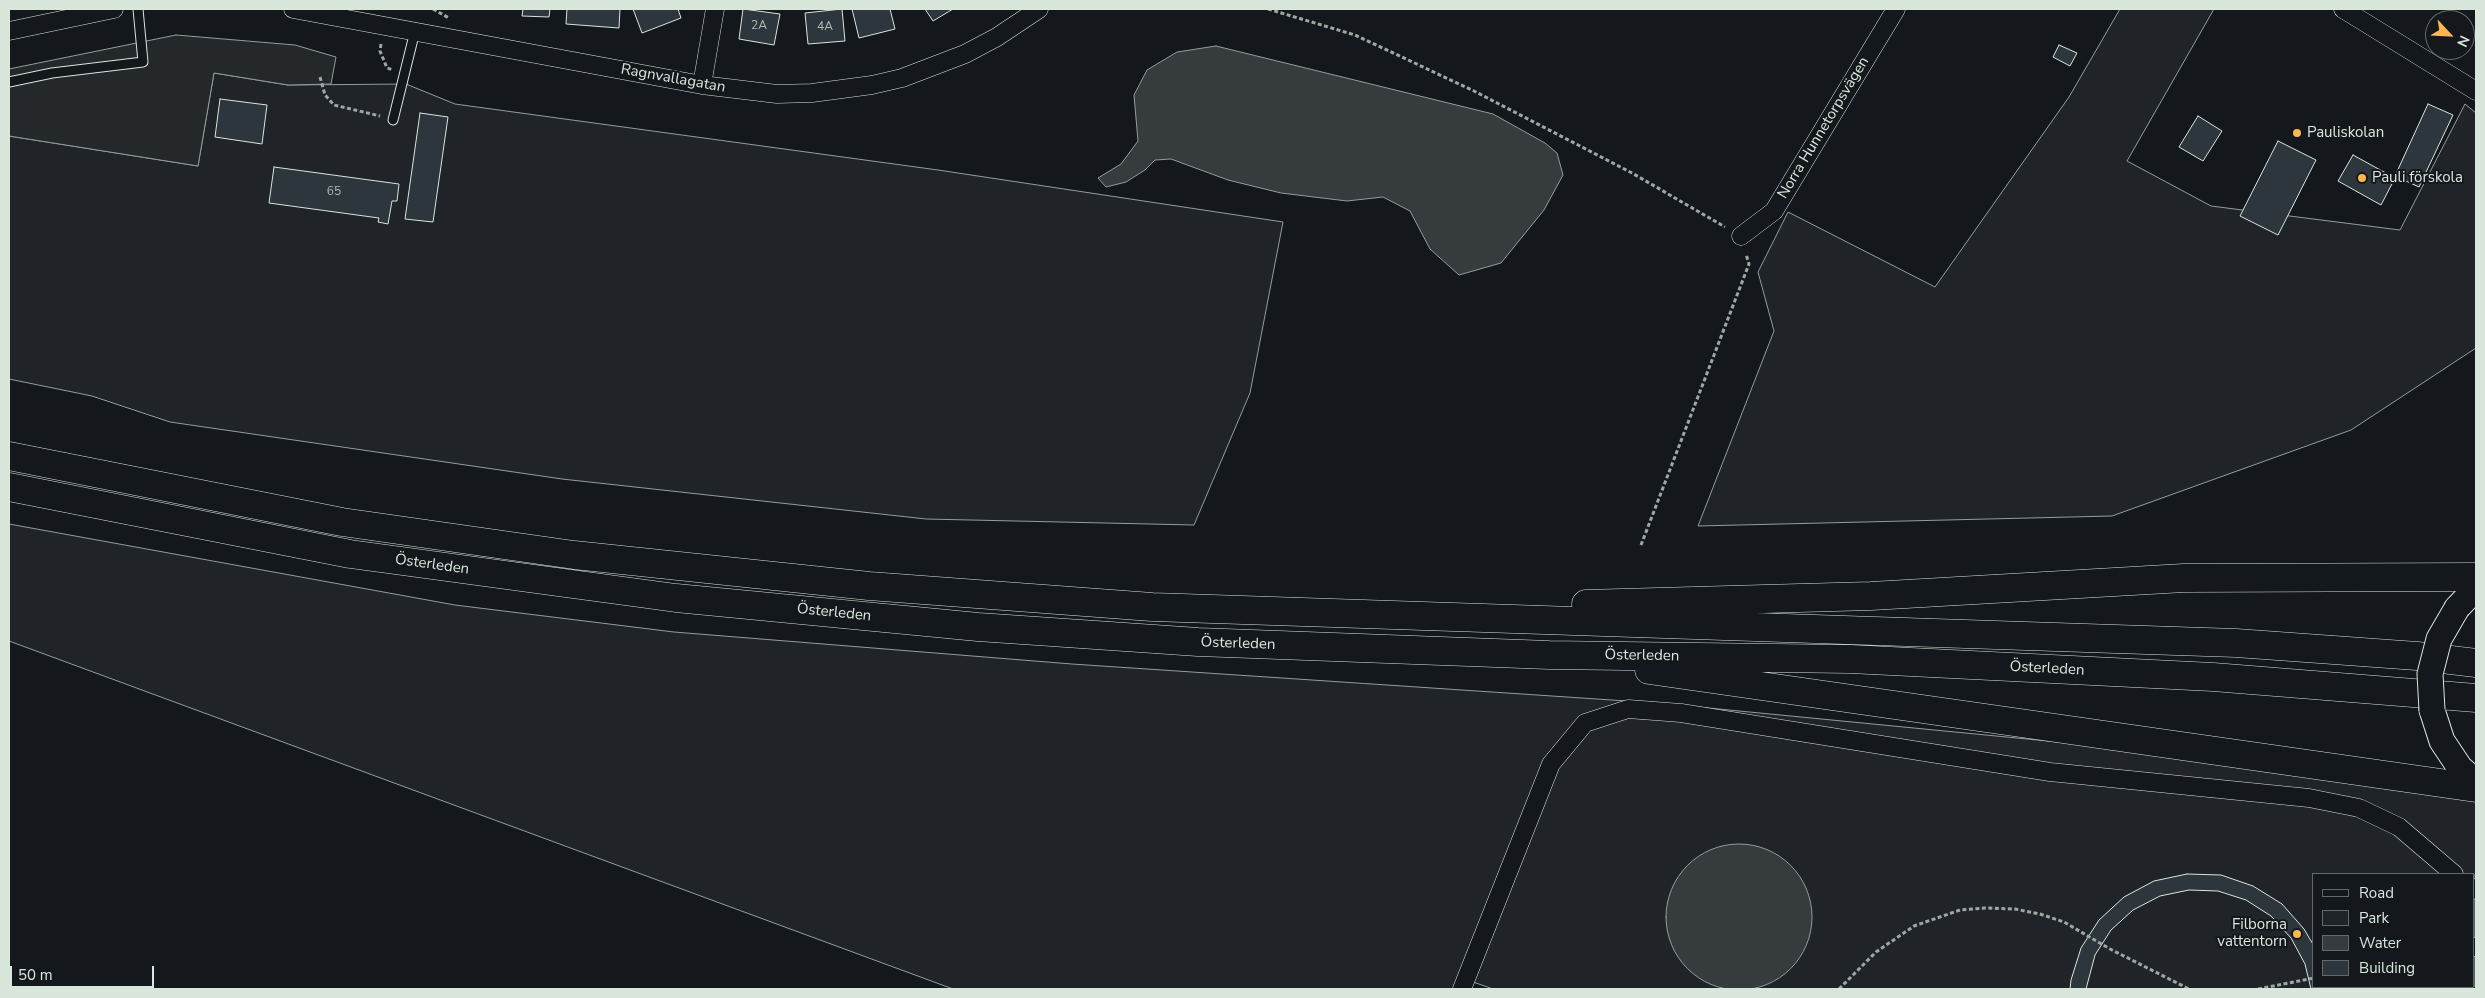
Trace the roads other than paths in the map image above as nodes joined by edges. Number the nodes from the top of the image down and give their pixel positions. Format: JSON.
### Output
{"nodes":[{"id":1,"x":114,"y":9,"type":"edge"},
{"id":2,"x":138,"y":9,"type":"edge"},
{"id":3,"x":293,"y":9,"type":"edge"},
{"id":4,"x":715,"y":9,"type":"edge"},
{"id":5,"x":1039,"y":9,"type":"edge"},
{"id":6,"x":1896,"y":9,"type":"edge"},
{"id":7,"x":2342,"y":9,"type":"edge"},
{"id":8,"x":9,"y":31,"type":"edge"},
{"id":9,"x":415,"y":31,"type":"junction"},
{"id":10,"x":9,"y":82,"type":"edge"},
{"id":11,"x":702,"y":85,"type":"junction"},
{"id":12,"x":2476,"y":92,"type":"edge"},
{"id":13,"x":393,"y":120,"type":"road end"},
{"id":14,"x":1741,"y":236,"type":"road end"},
{"id":15,"x":9,"y":456,"type":"edge"},
{"id":16,"x":9,"y":487,"type":"edge"},
{"id":17,"x":2476,"y":577,"type":"edge"},
{"id":18,"x":2476,"y":588,"type":"edge"},
{"id":19,"x":1378,"y":615,"type":"junction"},
{"id":20,"x":1548,"y":655,"type":"junction"},
{"id":21,"x":2476,"y":663,"type":"edge"},
{"id":22,"x":2476,"y":698,"type":"edge"},
{"id":23,"x":2476,"y":782,"type":"edge"},
{"id":24,"x":2476,"y":788,"type":"edge"},
{"id":25,"x":2453,"y":873,"type":"edge"},
{"id":26,"x":1462,"y":989,"type":"edge"}],
"edges":[{"from":1,"to":8,"type":"street"},
{"from":2,"to":10,"type":"lane"},
{"from":3,"to":9,"type":"street","name":"Ragnvallagatan"},
{"from":4,"to":11,"type":"street"},
{"from":5,"to":11,"type":"street","name":"Ragnvallagatan"},
{"from":6,"to":14,"type":"street","name":"Norra Hunnetorpsvägen"},
{"from":7,"to":12,"type":"street"},
{"from":9,"to":11,"type":"street","name":"Ragnvallagatan"},
{"from":9,"to":13,"type":"lane"},
{"from":15,"to":19,"type":"main road","name":"Österleden"},
{"from":16,"to":20,"type":"main road","name":"Österleden"},
{"from":17,"to":19,"type":"main road"},
{"from":18,"to":23,"type":"street","bridge":true},
{"from":19,"to":21,"type":"main road","name":"Österleden"},
{"from":20,"to":22,"type":"main road","name":"Österleden"},
{"from":20,"to":24,"type":"main road"},
{"from":25,"to":26,"type":"street"}]}
